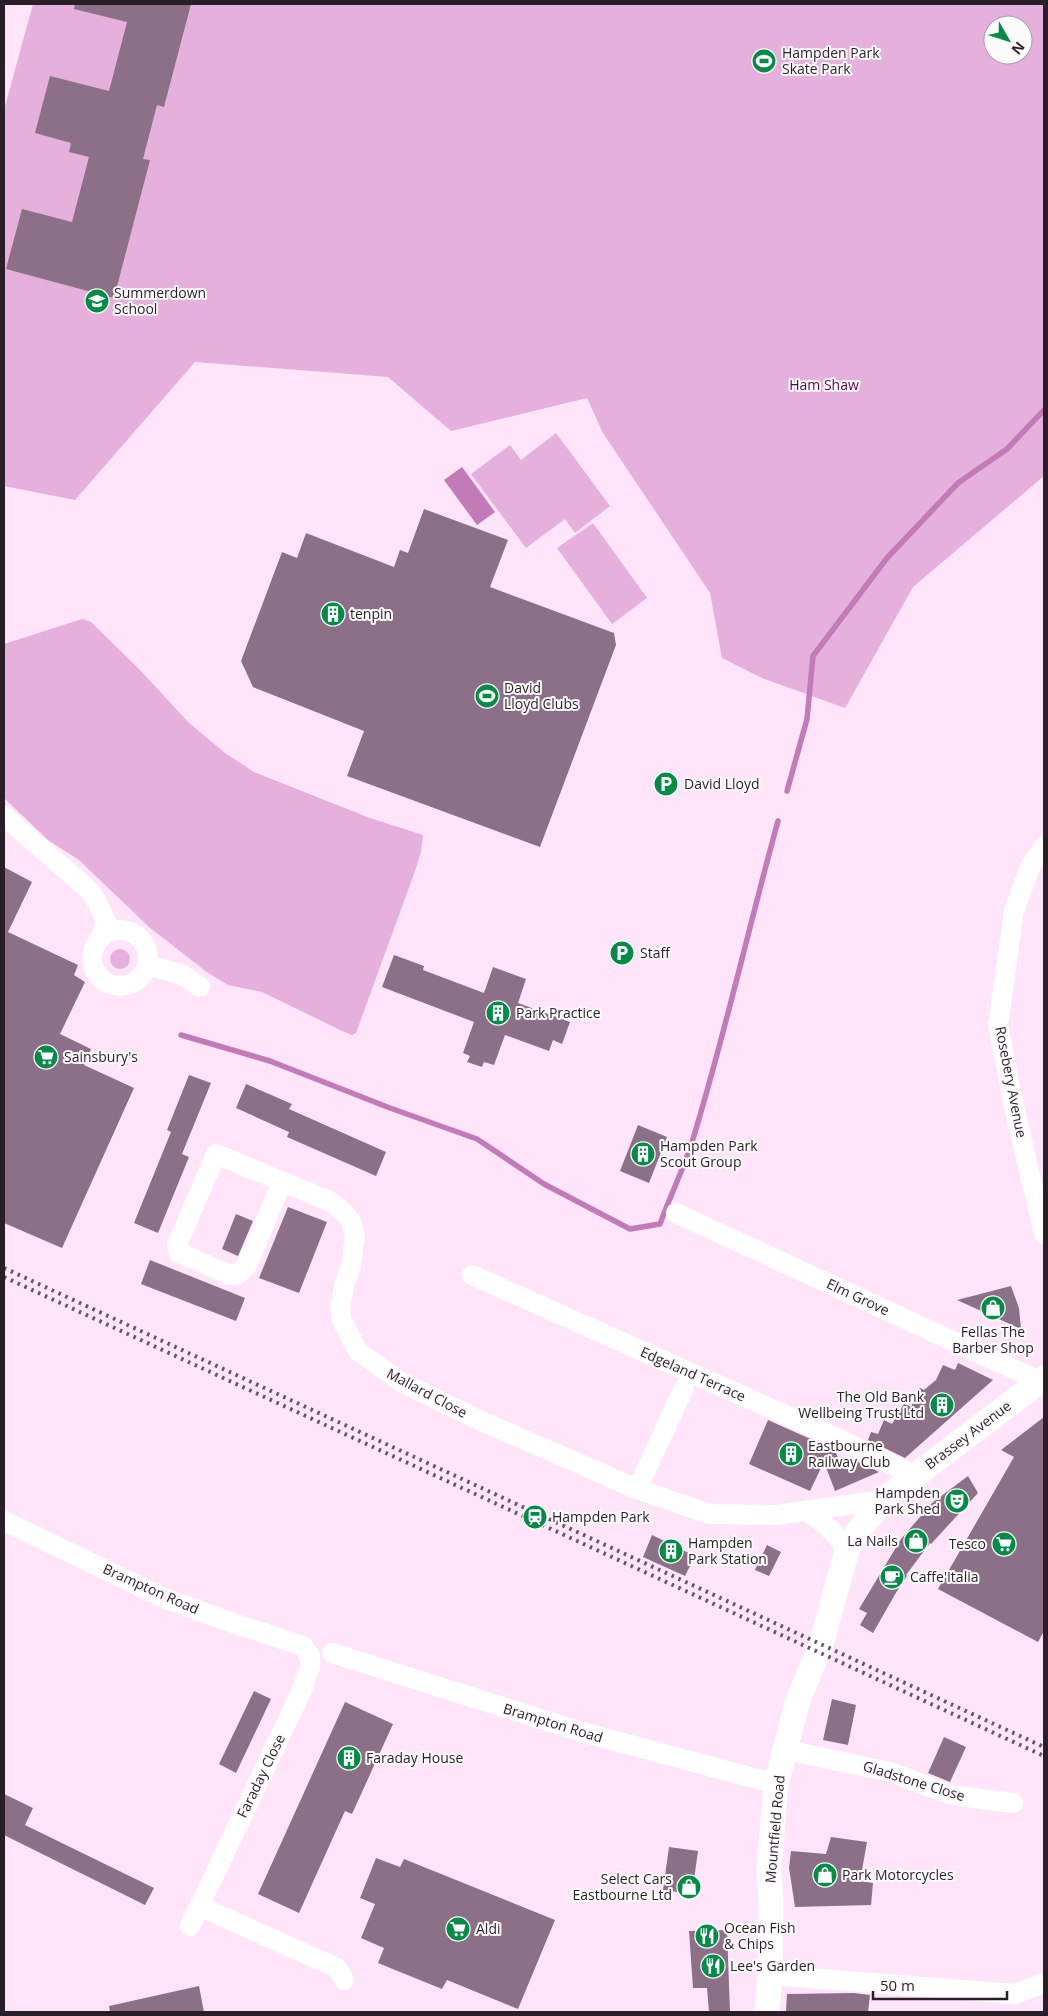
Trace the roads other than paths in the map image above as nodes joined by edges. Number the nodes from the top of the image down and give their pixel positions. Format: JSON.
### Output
{"nodes":[{"id":1,"x":4,"y":816,"type":"edge"},
{"id":2,"x":1044,"y":846,"type":"edge"},
{"id":3,"x":101,"y":936,"type":"junction"},
{"id":4,"x":147,"y":966,"type":"junction"},
{"id":5,"x":200,"y":987,"type":"dead end"},
{"id":6,"x":282,"y":1182,"type":"junction"},
{"id":7,"x":676,"y":1213,"type":"dead end"},
{"id":8,"x":1044,"y":1234,"type":"edge"},
{"id":9,"x":472,"y":1275,"type":"dead end"},
{"id":10,"x":1042,"y":1379,"type":"edge"},
{"id":11,"x":684,"y":1388,"type":"dead end"},
{"id":12,"x":914,"y":1475,"type":"junction"},
{"id":13,"x":637,"y":1488,"type":"junction"},
{"id":14,"x":883,"y":1500,"type":"junction"},
{"id":15,"x":806,"y":1511,"type":"junction"},
{"id":16,"x":4,"y":1521,"type":"edge"},
{"id":17,"x":847,"y":1550,"type":"junction"},
{"id":18,"x":303,"y":1646,"type":"joint"},
{"id":19,"x":817,"y":1652,"type":"joint"},
{"id":20,"x":332,"y":1653,"type":"dead end"},
{"id":21,"x":786,"y":1750,"type":"junction"},
{"id":22,"x":776,"y":1784,"type":"junction"},
{"id":23,"x":1013,"y":1803,"type":"dead end"},
{"id":24,"x":198,"y":1906,"type":"junction"},
{"id":25,"x":190,"y":1926,"type":"dead end"},
{"id":26,"x":770,"y":1975,"type":"junction"},
{"id":27,"x":344,"y":1980,"type":"dead end"},
{"id":28,"x":1044,"y":1983,"type":"edge"},
{"id":29,"x":767,"y":2012,"type":"edge"}],
"edges":[{"from":1,"to":3,"type":"street"},
{"from":2,"to":8,"type":"street","name":"Rosebery Avenue"},
{"from":3,"to":4,"type":"street"},
{"from":3,"to":4,"type":"street"},
{"from":4,"to":5,"type":"street"},
{"from":6,"to":6,"type":"street","name":"Mallard Close"},
{"from":6,"to":13,"type":"street","name":"Mallard Close"},
{"from":7,"to":10,"type":"street","name":"Elm Grove"},
{"from":9,"to":12,"type":"street","name":"Edgeland Terrace"},
{"from":10,"to":12,"type":"street","name":"Brassey Avenue"},
{"from":11,"to":13,"type":"street"},
{"from":12,"to":14,"type":"street","name":"Brassey Avenue"},
{"from":13,"to":15,"type":"street","name":"Mallard Close"},
{"from":14,"to":15,"type":"street","name":"Mallard Close"},
{"from":14,"to":17,"type":"street","name":"Brassey Avenue"},
{"from":15,"to":17,"type":"street"},
{"from":16,"to":18,"type":"street","name":"Brampton Road"},
{"from":17,"to":19,"type":"street","name":"Brassey Avenue"},
{"from":18,"to":24,"type":"street","name":"Faraday Close"},
{"from":19,"to":21,"type":"street","name":"Mountfield Road"},
{"from":20,"to":22,"type":"street","name":"Brampton Road"},
{"from":21,"to":22,"type":"street","name":"Mountfield Road"},
{"from":21,"to":23,"type":"street","name":"Gladstone Close"},
{"from":22,"to":26,"type":"street","name":"Mountfield Road"},
{"from":24,"to":25,"type":"street","name":"Faraday Close"},
{"from":24,"to":27,"type":"street"},
{"from":26,"to":28,"type":"street"},
{"from":26,"to":29,"type":"street","name":"Mountfield Road"}]}
